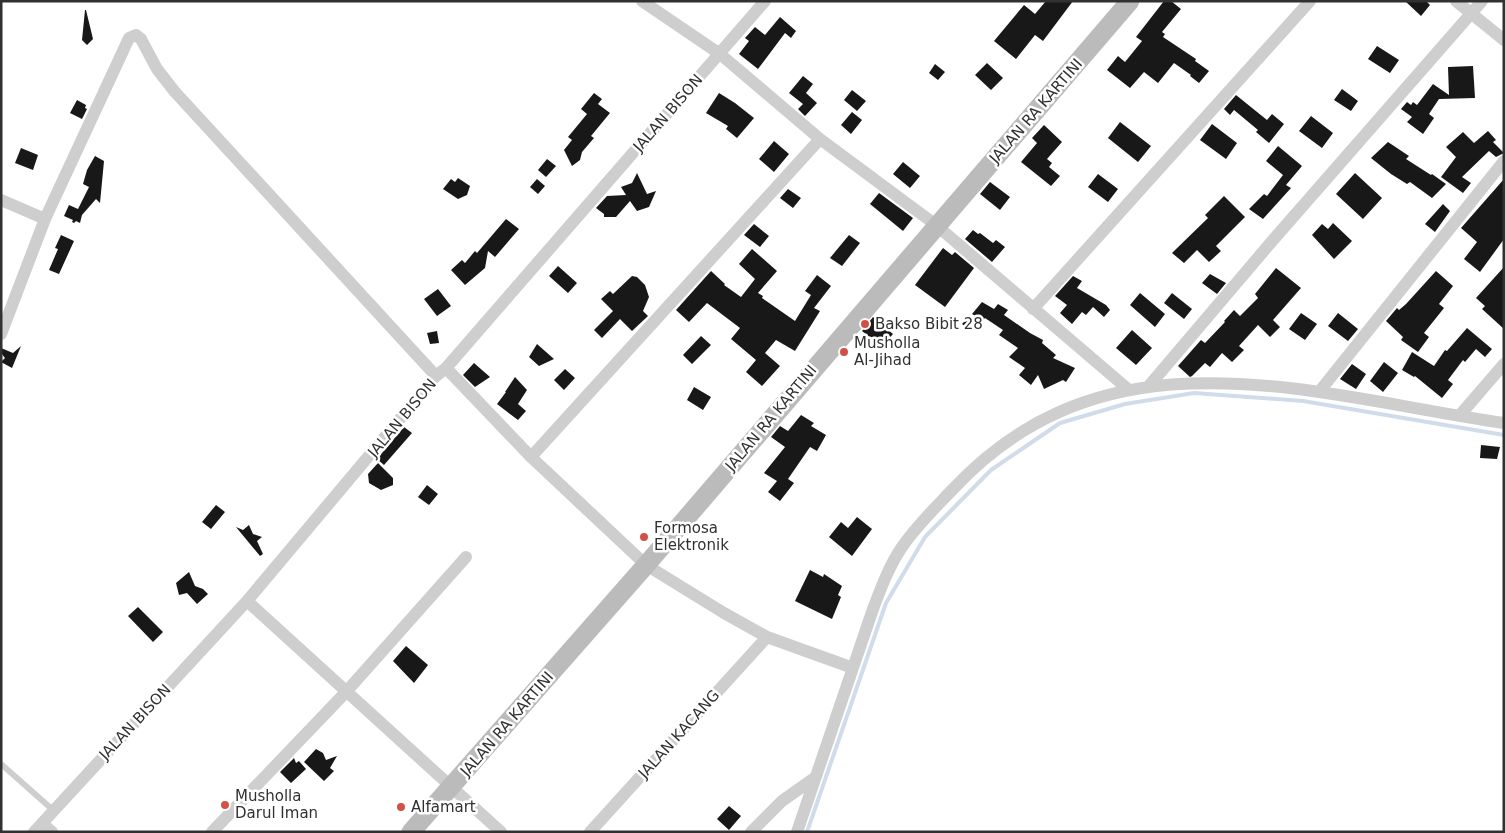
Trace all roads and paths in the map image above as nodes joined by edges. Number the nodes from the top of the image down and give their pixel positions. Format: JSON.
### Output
{"nodes":[{"id":1,"x":642,"y":1,"type":"edge"},
{"id":2,"x":765,"y":1,"type":"edge"},
{"id":3,"x":1130,"y":1,"type":"edge"},
{"id":4,"x":1310,"y":1,"type":"edge"},
{"id":5,"x":1456,"y":1,"type":"edge"},
{"id":6,"x":1482,"y":1,"type":"edge"},
{"id":7,"x":1472,"y":13,"type":"junction"},
{"id":8,"x":1504,"y":40,"type":"edge"},
{"id":9,"x":720,"y":54,"type":"junction"},
{"id":10,"x":820,"y":139,"type":"junction"},
{"id":11,"x":1504,"y":161,"type":"edge"},
{"id":12,"x":1,"y":200,"type":"edge"},
{"id":13,"x":45,"y":219,"type":"junction"},
{"id":14,"x":936,"y":226,"type":"junction"},
{"id":15,"x":1033,"y":309,"type":"junction"},
{"id":16,"x":1,"y":334,"type":"edge"},
{"id":17,"x":1504,"y":364,"type":"edge"},
{"id":18,"x":441,"y":372,"type":"junction"},
{"id":19,"x":1148,"y":386,"type":"junction"},
{"id":20,"x":1129,"y":390,"type":"junction"},
{"id":21,"x":1319,"y":392,"type":"junction"},
{"id":22,"x":1460,"y":415,"type":"junction"},
{"id":23,"x":1504,"y":423,"type":"edge"},
{"id":24,"x":531,"y":456,"type":"junction"},
{"id":25,"x":466,"y":557,"type":"dead end"},
{"id":26,"x":646,"y":565,"type":"junction"},
{"id":27,"x":247,"y":601,"type":"junction"},
{"id":28,"x":767,"y":637,"type":"junction"},
{"id":29,"x":853,"y":668,"type":"junction"},
{"id":30,"x":346,"y":692,"type":"junction"},
{"id":31,"x":1,"y":764,"type":"edge"},
{"id":32,"x":816,"y":777,"type":"junction"},
{"id":33,"x":451,"y":787,"type":"junction"},
{"id":34,"x":53,"y":810,"type":"junction"},
{"id":35,"x":38,"y":827,"type":"edge"},
{"id":36,"x":52,"y":832,"type":"edge"},
{"id":37,"x":212,"y":832,"type":"edge"},
{"id":38,"x":411,"y":832,"type":"edge"},
{"id":39,"x":501,"y":832,"type":"edge"},
{"id":40,"x":590,"y":832,"type":"edge"},
{"id":41,"x":751,"y":832,"type":"edge"},
{"id":42,"x":796,"y":832,"type":"edge"}],
"edges":[{"from":1,"to":9,"type":"street"},
{"from":2,"to":9,"type":"street","name":"JALAN BISON"},
{"from":3,"to":14,"type":"main road","name":"JALAN RA KARTINI"},
{"from":4,"to":15,"type":"street"},
{"from":5,"to":7,"type":"street"},
{"from":6,"to":7,"type":"street"},
{"from":7,"to":8,"type":"street"},
{"from":7,"to":19,"type":"street"},
{"from":9,"to":10,"type":"street"},
{"from":9,"to":18,"type":"street","name":"JALAN BISON"},
{"from":10,"to":14,"type":"street"},
{"from":10,"to":24,"type":"street"},
{"from":11,"to":21,"type":"street"},
{"from":12,"to":13,"type":"street"},
{"from":13,"to":16,"type":"street"},
{"from":13,"to":18,"type":"street"},
{"from":14,"to":15,"type":"street"},
{"from":14,"to":26,"type":"main road","name":"JALAN RA KARTINI"},
{"from":15,"to":20,"type":"street"},
{"from":17,"to":22,"type":"street"},
{"from":18,"to":24,"type":"street"},
{"from":18,"to":27,"type":"street","name":"JALAN BISON"},
{"from":19,"to":20,"type":"street"},
{"from":19,"to":21,"type":"street"},
{"from":20,"to":29,"type":"street"},
{"from":21,"to":22,"type":"street"},
{"from":22,"to":23,"type":"street"},
{"from":24,"to":26,"type":"street"},
{"from":25,"to":30,"type":"street"},
{"from":26,"to":28,"type":"street"},
{"from":26,"to":33,"type":"main road","name":"JALAN RA KARTINI"},
{"from":27,"to":30,"type":"street"},
{"from":27,"to":34,"type":"street","name":"JALAN BISON"},
{"from":28,"to":29,"type":"street"},
{"from":28,"to":40,"type":"street","name":"JALAN KACANG"},
{"from":29,"to":32,"type":"street"},
{"from":30,"to":33,"type":"street"},
{"from":30,"to":37,"type":"street"},
{"from":31,"to":34,"type":"lane"},
{"from":32,"to":41,"type":"street"},
{"from":32,"to":42,"type":"street"},
{"from":33,"to":38,"type":"main road","name":"JALAN RA KARTINI"},
{"from":33,"to":39,"type":"street"},
{"from":34,"to":35,"type":"street","name":"JALAN BISON"},
{"from":35,"to":36,"type":"street"}]}
